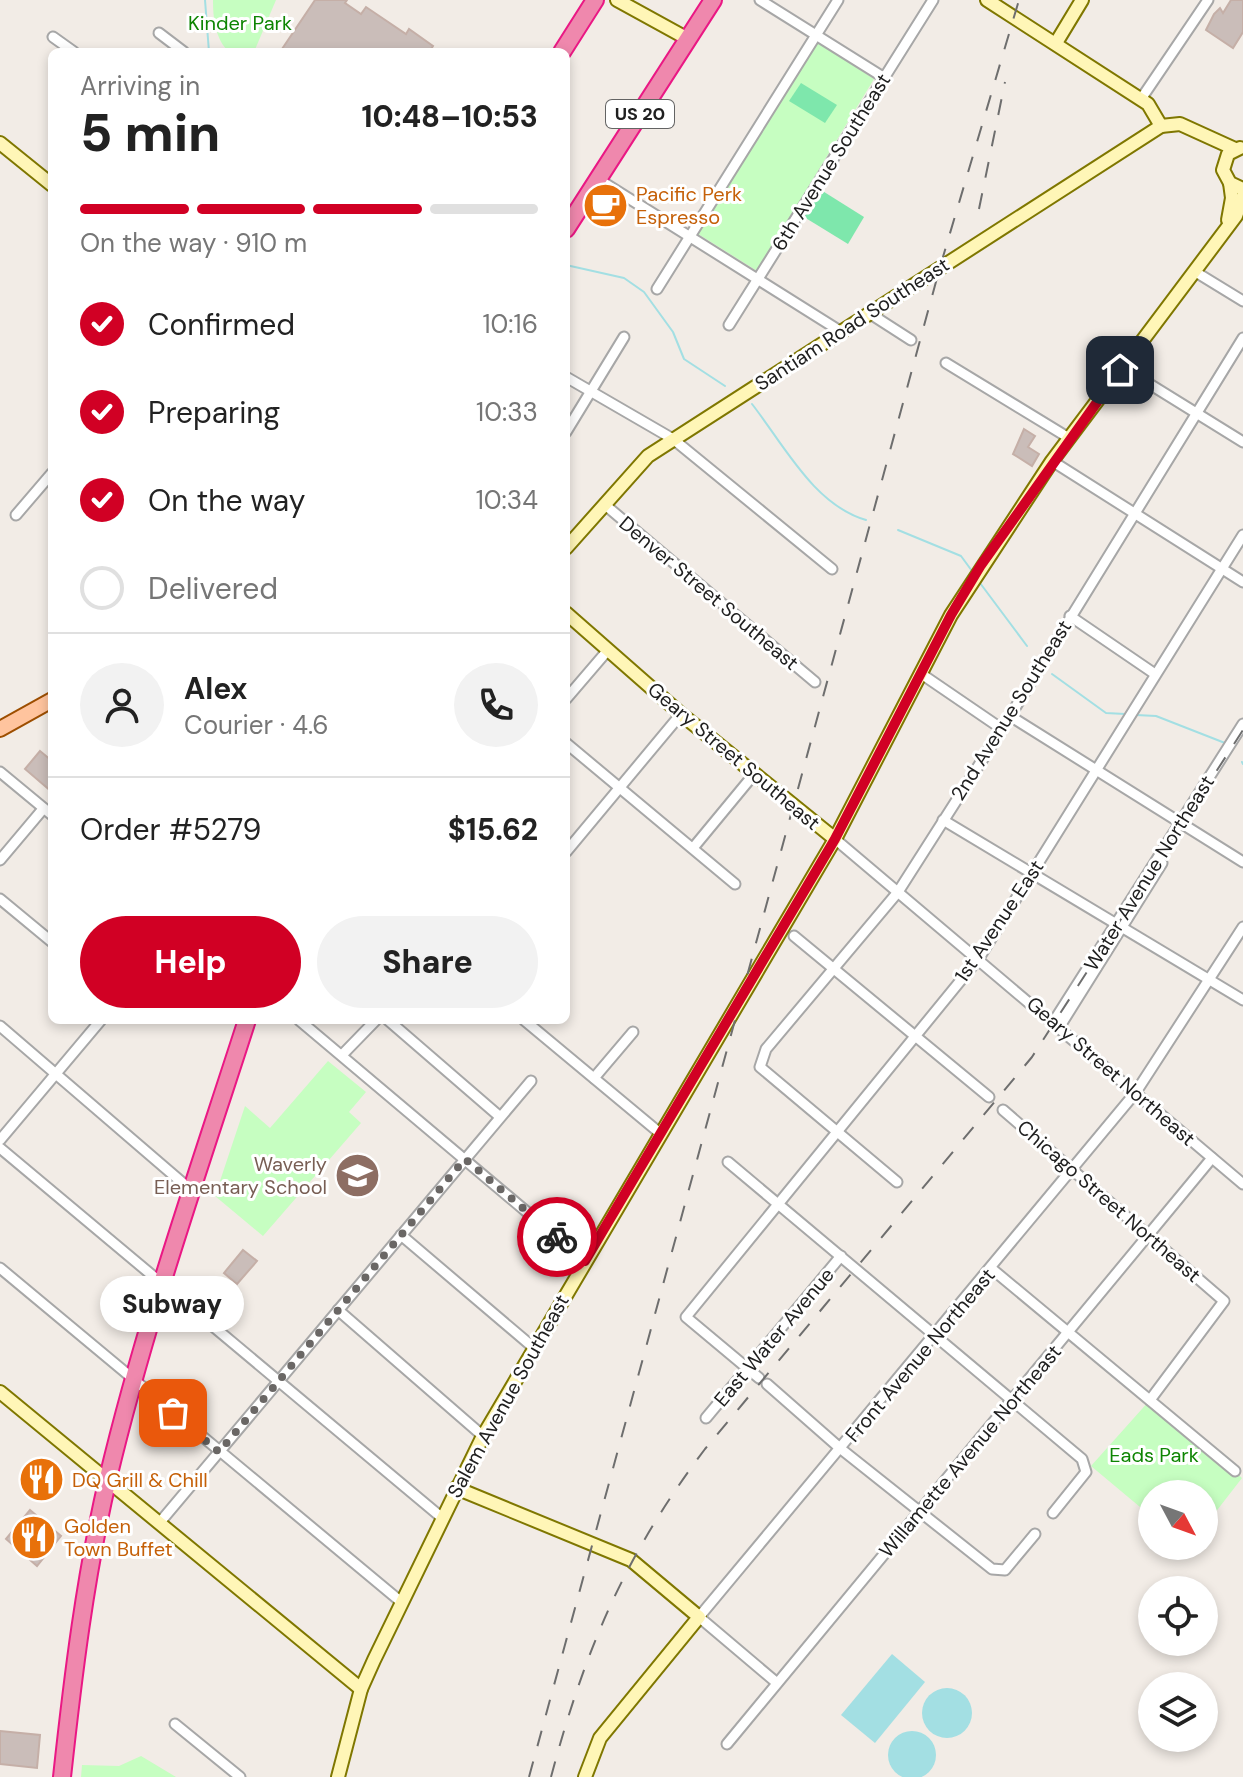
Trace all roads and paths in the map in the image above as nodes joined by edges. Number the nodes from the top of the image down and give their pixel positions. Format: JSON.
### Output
{"nodes":[{"id":1,"x":595,"y":0,"type":"edge"},
{"id":2,"x":617,"y":0,"type":"edge"},
{"id":3,"x":713,"y":0,"type":"edge"},
{"id":4,"x":760,"y":0,"type":"edge"},
{"id":5,"x":838,"y":0,"type":"edge"},
{"id":6,"x":933,"y":0,"type":"edge"},
{"id":7,"x":987,"y":0,"type":"edge"},
{"id":8,"x":1082,"y":0,"type":"edge"},
{"id":9,"x":1208,"y":0,"type":"edge"},
{"id":10,"x":159,"y":33,"type":"dead end"},
{"id":11,"x":815,"y":36,"type":"junction"},
{"id":12,"x":53,"y":37,"type":"dead end"},
{"id":13,"x":688,"y":39,"type":"junction"},
{"id":14,"x":1056,"y":43,"type":"junction"},
{"id":15,"x":68,"y":48,"type":"edge"},
{"id":16,"x":179,"y":48,"type":"edge"},
{"id":17,"x":565,"y":48,"type":"edge"},
{"id":18,"x":883,"y":77,"type":"junction"},
{"id":19,"x":1141,"y":99,"type":"junction"},
{"id":20,"x":1161,"y":126,"type":"junction"},
{"id":21,"x":1199,"y":135,"type":"junction"},
{"id":22,"x":0,"y":143,"type":"edge"},
{"id":23,"x":1240,"y":147,"type":"edge"},
{"id":24,"x":1223,"y":166,"type":"junction"},
{"id":25,"x":598,"y":179,"type":"junction"},
{"id":26,"x":48,"y":182,"type":"edge"},
{"id":27,"x":1230,"y":183,"type":"junction"},
{"id":28,"x":1243,"y":189,"type":"edge"},
{"id":29,"x":1243,"y":196,"type":"edge"},
{"id":30,"x":570,"y":223,"type":"edge"},
{"id":31,"x":1228,"y":223,"type":"junction"},
{"id":32,"x":689,"y":236,"type":"junction"},
{"id":33,"x":1194,"y":271,"type":"junction"},
{"id":34,"x":759,"y":278,"type":"junction"},
{"id":35,"x":657,"y":289,"type":"dead end"},
{"id":36,"x":1243,"y":301,"type":"edge"},
{"id":37,"x":869,"y":313,"type":"junction"},
{"id":38,"x":729,"y":325,"type":"dead end"},
{"id":39,"x":840,"y":331,"type":"junction"},
{"id":40,"x":624,"y":337,"type":"dead end"},
{"id":41,"x":1243,"y":338,"type":"edge"},
{"id":42,"x":911,"y":340,"type":"dead end"},
{"id":43,"x":946,"y":363,"type":"dead end"},
{"id":44,"x":1122,"y":367,"type":"junction"},
{"id":45,"x":570,"y":379,"type":"edge"},
{"id":46,"x":591,"y":392,"type":"junction"},
{"id":47,"x":1196,"y":413,"type":"junction"},
{"id":48,"x":570,"y":426,"type":"edge"},
{"id":49,"x":1069,"y":438,"type":"junction"},
{"id":50,"x":673,"y":439,"type":"junction"},
{"id":51,"x":1243,"y":442,"type":"edge"},
{"id":52,"x":1052,"y":461,"type":"junction"},
{"id":53,"x":48,"y":478,"type":"edge"},
{"id":54,"x":604,"y":504,"type":"junction"},
{"id":55,"x":1134,"y":513,"type":"junction"},
{"id":56,"x":16,"y":515,"type":"dead end"},
{"id":57,"x":1243,"y":535,"type":"edge"},
{"id":58,"x":570,"y":543,"type":"edge"},
{"id":59,"x":832,"y":569,"type":"dead end"},
{"id":60,"x":1222,"y":569,"type":"junction"},
{"id":61,"x":1243,"y":582,"type":"edge"},
{"id":62,"x":1070,"y":616,"type":"junction"},
{"id":63,"x":570,"y":617,"type":"edge"},
{"id":64,"x":608,"y":650,"type":"junction"},
{"id":65,"x":920,"y":673,"type":"junction"},
{"id":66,"x":1155,"y":674,"type":"junction"},
{"id":67,"x":815,"y":682,"type":"dead end"},
{"id":68,"x":570,"y":694,"type":"edge"},
{"id":69,"x":48,"y":702,"type":"edge"},
{"id":70,"x":681,"y":714,"type":"junction"},
{"id":71,"x":1010,"y":716,"type":"junction"},
{"id":72,"x":1243,"y":724,"type":"edge"},
{"id":73,"x":0,"y":729,"type":"edge"},
{"id":74,"x":1002,"y":729,"type":"junction"},
{"id":75,"x":1243,"y":734,"type":"edge"},
{"id":76,"x":570,"y":746,"type":"edge"},
{"id":77,"x":1096,"y":771,"type":"junction"},
{"id":78,"x":0,"y":772,"type":"edge"},
{"id":79,"x":755,"y":773,"type":"junction"},
{"id":80,"x":620,"y":788,"type":"junction"},
{"id":81,"x":48,"y":812,"type":"edge"},
{"id":82,"x":943,"y":820,"type":"junction"},
{"id":83,"x":1182,"y":825,"type":"junction"},
{"id":84,"x":835,"y":839,"type":"junction"},
{"id":85,"x":570,"y":847,"type":"edge"},
{"id":86,"x":693,"y":848,"type":"junction"},
{"id":87,"x":0,"y":860,"type":"edge"},
{"id":88,"x":1243,"y":862,"type":"edge"},
{"id":89,"x":1033,"y":873,"type":"junction"},
{"id":90,"x":735,"y":884,"type":"dead end"},
{"id":91,"x":898,"y":892,"type":"junction"},
{"id":92,"x":0,"y":899,"type":"edge"},
{"id":93,"x":1120,"y":925,"type":"junction"},
{"id":94,"x":1243,"y":927,"type":"edge"},
{"id":95,"x":794,"y":936,"type":"dead end"},
{"id":96,"x":48,"y":939,"type":"edge"},
{"id":97,"x":979,"y":958,"type":"junction"},
{"id":98,"x":835,"y":968,"type":"junction"},
{"id":99,"x":1210,"y":980,"type":"junction"},
{"id":100,"x":1243,"y":1000,"type":"edge"},
{"id":101,"x":97,"y":1024,"type":"edge"},
{"id":102,"x":246,"y":1024,"type":"edge"},
{"id":103,"x":304,"y":1024,"type":"edge"},
{"id":104,"x":372,"y":1024,"type":"edge"},
{"id":105,"x":393,"y":1024,"type":"edge"},
{"id":106,"x":529,"y":1024,"type":"edge"},
{"id":107,"x":1057,"y":1024,"type":"junction"},
{"id":108,"x":0,"y":1026,"type":"edge"},
{"id":109,"x":633,"y":1032,"type":"dead end"},
{"id":110,"x":916,"y":1036,"type":"junction"},
{"id":111,"x":342,"y":1055,"type":"junction"},
{"id":112,"x":55,"y":1072,"type":"junction"},
{"id":113,"x":594,"y":1078,"type":"junction"},
{"id":114,"x":531,"y":1081,"type":"dead end"},
{"id":115,"x":1136,"y":1092,"type":"junction"},
{"id":116,"x":989,"y":1097,"type":"dead end"},
{"id":117,"x":1003,"y":1110,"type":"dead end"},
{"id":118,"x":499,"y":1116,"type":"junction"},
{"id":119,"x":839,"y":1130,"type":"junction"},
{"id":120,"x":661,"y":1134,"type":"junction"},
{"id":121,"x":0,"y":1140,"type":"edge"},
{"id":122,"x":0,"y":1148,"type":"edge"},
{"id":123,"x":1212,"y":1158,"type":"junction"},
{"id":124,"x":465,"y":1159,"type":"junction"},
{"id":125,"x":728,"y":1162,"type":"dead end"},
{"id":126,"x":1072,"y":1170,"type":"junction"},
{"id":127,"x":897,"y":1182,"type":"dead end"},
{"id":128,"x":1243,"y":1184,"type":"edge"},
{"id":129,"x":192,"y":1192,"type":"junction"},
{"id":130,"x":779,"y":1203,"type":"junction"},
{"id":131,"x":401,"y":1235,"type":"junction"},
{"id":132,"x":1148,"y":1235,"type":"junction"},
{"id":133,"x":841,"y":1256,"type":"junction"},
{"id":134,"x":585,"y":1261,"type":"junction"},
{"id":135,"x":0,"y":1268,"type":"edge"},
{"id":136,"x":992,"y":1269,"type":"junction"},
{"id":137,"x":162,"y":1283,"type":"junction"},
{"id":138,"x":338,"y":1310,"type":"junction"},
{"id":139,"x":1068,"y":1333,"type":"junction"},
{"id":140,"x":937,"y":1336,"type":"junction"},
{"id":141,"x":534,"y":1348,"type":"junction"},
{"id":142,"x":747,"y":1368,"type":"junction"},
{"id":143,"x":133,"y":1379,"type":"junction"},
{"id":144,"x":280,"y":1381,"type":"junction"},
{"id":145,"x":0,"y":1392,"type":"edge"},
{"id":146,"x":1014,"y":1399,"type":"junction"},
{"id":147,"x":1150,"y":1400,"type":"junction"},
{"id":148,"x":706,"y":1418,"type":"dead end"},
{"id":149,"x":483,"y":1436,"type":"junction"},
{"id":150,"x":841,"y":1449,"type":"junction"},
{"id":151,"x":219,"y":1452,"type":"junction"},
{"id":152,"x":1235,"y":1471,"type":"dead end"},
{"id":153,"x":108,"y":1481,"type":"junction"},
{"id":154,"x":456,"y":1488,"type":"junction"},
{"id":155,"x":921,"y":1511,"type":"junction"},
{"id":156,"x":1053,"y":1513,"type":"dead end"},
{"id":157,"x":441,"y":1517,"type":"junction"},
{"id":158,"x":161,"y":1521,"type":"junction"},
{"id":159,"x":1035,"y":1534,"type":"dead end"},
{"id":160,"x":400,"y":1601,"type":"junction"},
{"id":161,"x":699,"y":1617,"type":"junction"},
{"id":162,"x":777,"y":1683,"type":"junction"},
{"id":163,"x":361,"y":1689,"type":"junction"},
{"id":164,"x":175,"y":1724,"type":"dead end"},
{"id":165,"x":727,"y":1744,"type":"dead end"},
{"id":166,"x":585,"y":1775,"type":"edge"},
{"id":167,"x":62,"y":1777,"type":"edge"},
{"id":168,"x":240,"y":1777,"type":"edge"},
{"id":169,"x":338,"y":1777,"type":"edge"}],
"edges":[{"from":1,"to":17,"type":"highway"},
{"from":2,"to":13,"type":"main road"},
{"from":3,"to":13,"type":"highway","number":"US 20"},
{"from":4,"to":11,"type":"street"},
{"from":5,"to":11,"type":"street"},
{"from":6,"to":18,"type":"street","name":"6th Avenue Southeast"},
{"from":7,"to":14,"type":"main road"},
{"from":8,"to":14,"type":"main road"},
{"from":9,"to":19,"type":"street"},
{"from":10,"to":16,"type":"street"},
{"from":11,"to":18,"type":"street"},
{"from":11,"to":32,"type":"street"},
{"from":12,"to":15,"type":"street"},
{"from":13,"to":25,"type":"highway","number":"US 20"},
{"from":14,"to":19,"type":"main road"},
{"from":18,"to":34,"type":"street","name":"6th Avenue Southeast"},
{"from":19,"to":20,"type":"main road"},
{"from":20,"to":21,"type":"main road"},
{"from":20,"to":37,"type":"main road","name":"Santiam Road Southeast"},
{"from":21,"to":23,"type":"main road"},
{"from":21,"to":24,"type":"main road"},
{"from":22,"to":26,"type":"main road"},
{"from":23,"to":24,"type":"main road"},
{"from":24,"to":27,"type":"main road"},
{"from":25,"to":30,"type":"highway","number":"US 20"},
{"from":25,"to":32,"type":"street"},
{"from":27,"to":28,"type":"main road"},
{"from":27,"to":31,"type":"main road"},
{"from":29,"to":31,"type":"main road","name":"Salem Avenue Southeast"},
{"from":31,"to":33,"type":"main road","name":"Salem Avenue Southeast"},
{"from":32,"to":34,"type":"street"},
{"from":32,"to":35,"type":"street"},
{"from":33,"to":36,"type":"street"},
{"from":33,"to":44,"type":"main road","name":"Salem Avenue Southeast"},
{"from":34,"to":38,"type":"street","name":"6th Avenue Southeast"},
{"from":34,"to":39,"type":"street"},
{"from":37,"to":39,"type":"main road","name":"Santiam Road Southeast"},
{"from":37,"to":42,"type":"street"},
{"from":39,"to":50,"type":"main road","name":"Santiam Road Southeast"},
{"from":40,"to":46,"type":"street"},
{"from":41,"to":47,"type":"street","name":"2nd Avenue Southeast"},
{"from":43,"to":49,"type":"street"},
{"from":44,"to":47,"type":"street"},
{"from":44,"to":49,"type":"main road","name":"Salem Avenue Southeast"},
{"from":45,"to":46,"type":"street"},
{"from":46,"to":48,"type":"street"},
{"from":46,"to":50,"type":"street"},
{"from":47,"to":51,"type":"street"},
{"from":47,"to":55,"type":"street","name":"2nd Avenue Southeast"},
{"from":49,"to":52,"type":"main road","name":"Salem Avenue Southeast"},
{"from":50,"to":54,"type":"main road","name":"Santiam Road Southeast"},
{"from":50,"to":59,"type":"street"},
{"from":52,"to":55,"type":"street"},
{"from":52,"to":65,"type":"main road","name":"Salem Avenue Southeast"},
{"from":53,"to":56,"type":"street"},
{"from":54,"to":58,"type":"main road","name":"Santiam Road Southeast"},
{"from":54,"to":67,"type":"street","name":"Denver Street Southeast"},
{"from":55,"to":60,"type":"street"},
{"from":55,"to":62,"type":"street","name":"2nd Avenue Southeast"},
{"from":57,"to":60,"type":"street","name":"1st Avenue East"},
{"from":60,"to":61,"type":"street"},
{"from":60,"to":66,"type":"street","name":"1st Avenue East"},
{"from":62,"to":66,"type":"street"},
{"from":62,"to":71,"type":"street","name":"2nd Avenue Southeast"},
{"from":63,"to":64,"type":"main road","name":"Geary Street Southeast"},
{"from":64,"to":68,"type":"street"},
{"from":64,"to":70,"type":"main road","name":"Geary Street Southeast"},
{"from":65,"to":74,"type":"street"},
{"from":65,"to":84,"type":"main road","name":"Salem Avenue Southeast"},
{"from":66,"to":77,"type":"street","name":"1st Avenue East"},
{"from":69,"to":73,"type":"main road"},
{"from":70,"to":79,"type":"main road","name":"Geary Street Southeast"},
{"from":70,"to":80,"type":"street"},
{"from":71,"to":74,"type":"street","name":"2nd Avenue Southeast"},
{"from":71,"to":77,"type":"street"},
{"from":72,"to":83,"type":"street","name":"Water Avenue Northeast"},
{"from":74,"to":82,"type":"street","name":"2nd Avenue Southeast"},
{"from":75,"to":83,"type":"street","name":"Water Avenue Northeast"},
{"from":76,"to":80,"type":"street"},
{"from":77,"to":83,"type":"street"},
{"from":77,"to":89,"type":"street","name":"1st Avenue East"},
{"from":78,"to":81,"type":"street"},
{"from":79,"to":84,"type":"main road","name":"Geary Street Southeast"},
{"from":79,"to":86,"type":"street"},
{"from":80,"to":85,"type":"street"},
{"from":80,"to":86,"type":"street"},
{"from":81,"to":87,"type":"street"},
{"from":82,"to":89,"type":"street"},
{"from":82,"to":91,"type":"street","name":"2nd Avenue Southeast"},
{"from":83,"to":88,"type":"street"},
{"from":83,"to":93,"type":"street","name":"Water Avenue Northeast"},
{"from":84,"to":91,"type":"street","name":"Geary Street Southeast"},
{"from":84,"to":120,"type":"main road","name":"Salem Avenue Southeast"},
{"from":86,"to":90,"type":"street"},
{"from":89,"to":93,"type":"street"},
{"from":89,"to":97,"type":"street","name":"1st Avenue East"},
{"from":91,"to":97,"type":"street","name":"Geary Street Southeast"},
{"from":91,"to":98,"type":"street","name":"2nd Avenue Southeast"},
{"from":92,"to":96,"type":"street"},
{"from":93,"to":99,"type":"street"},
{"from":93,"to":107,"type":"street","name":"Water Avenue Northeast"},
{"from":94,"to":99,"type":"street","name":"Front Avenue Northeast"},
{"from":95,"to":98,"type":"street"},
{"from":97,"to":107,"type":"street","name":"Geary Street Northeast"},
{"from":97,"to":110,"type":"street","name":"1st Avenue East"},
{"from":98,"to":110,"type":"street"},
{"from":98,"to":119,"type":"street","name":"2nd Avenue Southeast"},
{"from":99,"to":100,"type":"street"},
{"from":99,"to":115,"type":"street","name":"Front Avenue Northeast"},
{"from":101,"to":112,"type":"street"},
{"from":102,"to":129,"type":"highway"},
{"from":103,"to":111,"type":"street"},
{"from":104,"to":111,"type":"street"},
{"from":105,"to":118,"type":"street"},
{"from":106,"to":113,"type":"street"},
{"from":107,"to":115,"type":"street","name":"Geary Street Northeast"},
{"from":108,"to":112,"type":"street"},
{"from":109,"to":113,"type":"street"},
{"from":110,"to":116,"type":"street"},
{"from":110,"to":119,"type":"street","name":"1st Avenue East"},
{"from":111,"to":124,"type":"street"},
{"from":112,"to":121,"type":"street"},
{"from":112,"to":129,"type":"street"},
{"from":113,"to":120,"type":"street"},
{"from":114,"to":118,"type":"street"},
{"from":115,"to":123,"type":"street","name":"Geary Street Northeast"},
{"from":115,"to":126,"type":"street","name":"Front Avenue Northeast"},
{"from":117,"to":126,"type":"street","name":"Chicago Street Northeast"},
{"from":118,"to":124,"type":"street"},
{"from":119,"to":127,"type":"street"},
{"from":119,"to":130,"type":"street","name":"1st Avenue East"},
{"from":120,"to":134,"type":"main road","name":"Salem Avenue Southeast"},
{"from":122,"to":137,"type":"street"},
{"from":123,"to":128,"type":"street","name":"Geary Street Northeast"},
{"from":123,"to":132,"type":"street","name":"Willamette Avenue Northeast"},
{"from":124,"to":131,"type":"street"},
{"from":124,"to":134,"type":"street"},
{"from":125,"to":130,"type":"street"},
{"from":126,"to":132,"type":"street","name":"Chicago Street Northeast"},
{"from":126,"to":136,"type":"street","name":"Front Avenue Northeast"},
{"from":129,"to":137,"type":"highway"},
{"from":130,"to":133,"type":"street"},
{"from":130,"to":142,"type":"street","name":"1st Avenue East"},
{"from":131,"to":138,"type":"street"},
{"from":131,"to":141,"type":"street"},
{"from":132,"to":139,"type":"street","name":"Willamette Avenue Northeast"},
{"from":132,"to":147,"type":"street","name":"Chicago Street Northeast"},
{"from":133,"to":140,"type":"street"},
{"from":133,"to":142,"type":"street","name":"East Water Avenue"},
{"from":134,"to":141,"type":"main road","name":"Salem Avenue Southeast"},
{"from":135,"to":143,"type":"street"},
{"from":136,"to":139,"type":"street"},
{"from":136,"to":140,"type":"street","name":"Front Avenue Northeast"},
{"from":137,"to":143,"type":"highway"},
{"from":137,"to":144,"type":"street"},
{"from":138,"to":144,"type":"street"},
{"from":138,"to":149,"type":"street"},
{"from":139,"to":146,"type":"street","name":"Willamette Avenue Northeast"},
{"from":139,"to":147,"type":"street"},
{"from":140,"to":146,"type":"street"},
{"from":140,"to":150,"type":"street","name":"Front Avenue Northeast"},
{"from":141,"to":149,"type":"main road","name":"Salem Avenue Southeast"},
{"from":142,"to":148,"type":"street","name":"East Water Avenue"},
{"from":142,"to":150,"type":"street"},
{"from":143,"to":151,"type":"street"},
{"from":143,"to":153,"type":"highway"},
{"from":144,"to":151,"type":"street"},
{"from":144,"to":157,"type":"street"},
{"from":145,"to":153,"type":"main road"},
{"from":146,"to":155,"type":"street","name":"Willamette Avenue Northeast"},
{"from":146,"to":156,"type":"street"},
{"from":147,"to":152,"type":"street"},
{"from":149,"to":154,"type":"main road","name":"Salem Avenue Southeast"},
{"from":150,"to":155,"type":"street"},
{"from":150,"to":161,"type":"street","name":"Front Avenue Northeast"},
{"from":151,"to":158,"type":"street"},
{"from":151,"to":160,"type":"street"},
{"from":153,"to":158,"type":"main road"},
{"from":153,"to":167,"type":"highway"},
{"from":154,"to":157,"type":"main road","name":"Salem Avenue Southeast"},
{"from":154,"to":161,"type":"main road"},
{"from":155,"to":159,"type":"street"},
{"from":155,"to":162,"type":"street","name":"Willamette Avenue Northeast"},
{"from":157,"to":160,"type":"main road","name":"Salem Avenue Southeast"},
{"from":158,"to":163,"type":"main road"},
{"from":160,"to":163,"type":"main road","name":"Salem Avenue Southeast"},
{"from":161,"to":162,"type":"street"},
{"from":161,"to":166,"type":"main road","name":"Front Avenue Northeast"},
{"from":162,"to":165,"type":"street","name":"Willamette Avenue Northeast"},
{"from":163,"to":169,"type":"main road","name":"Salem Avenue Southeast"},
{"from":164,"to":168,"type":"street"}]}
